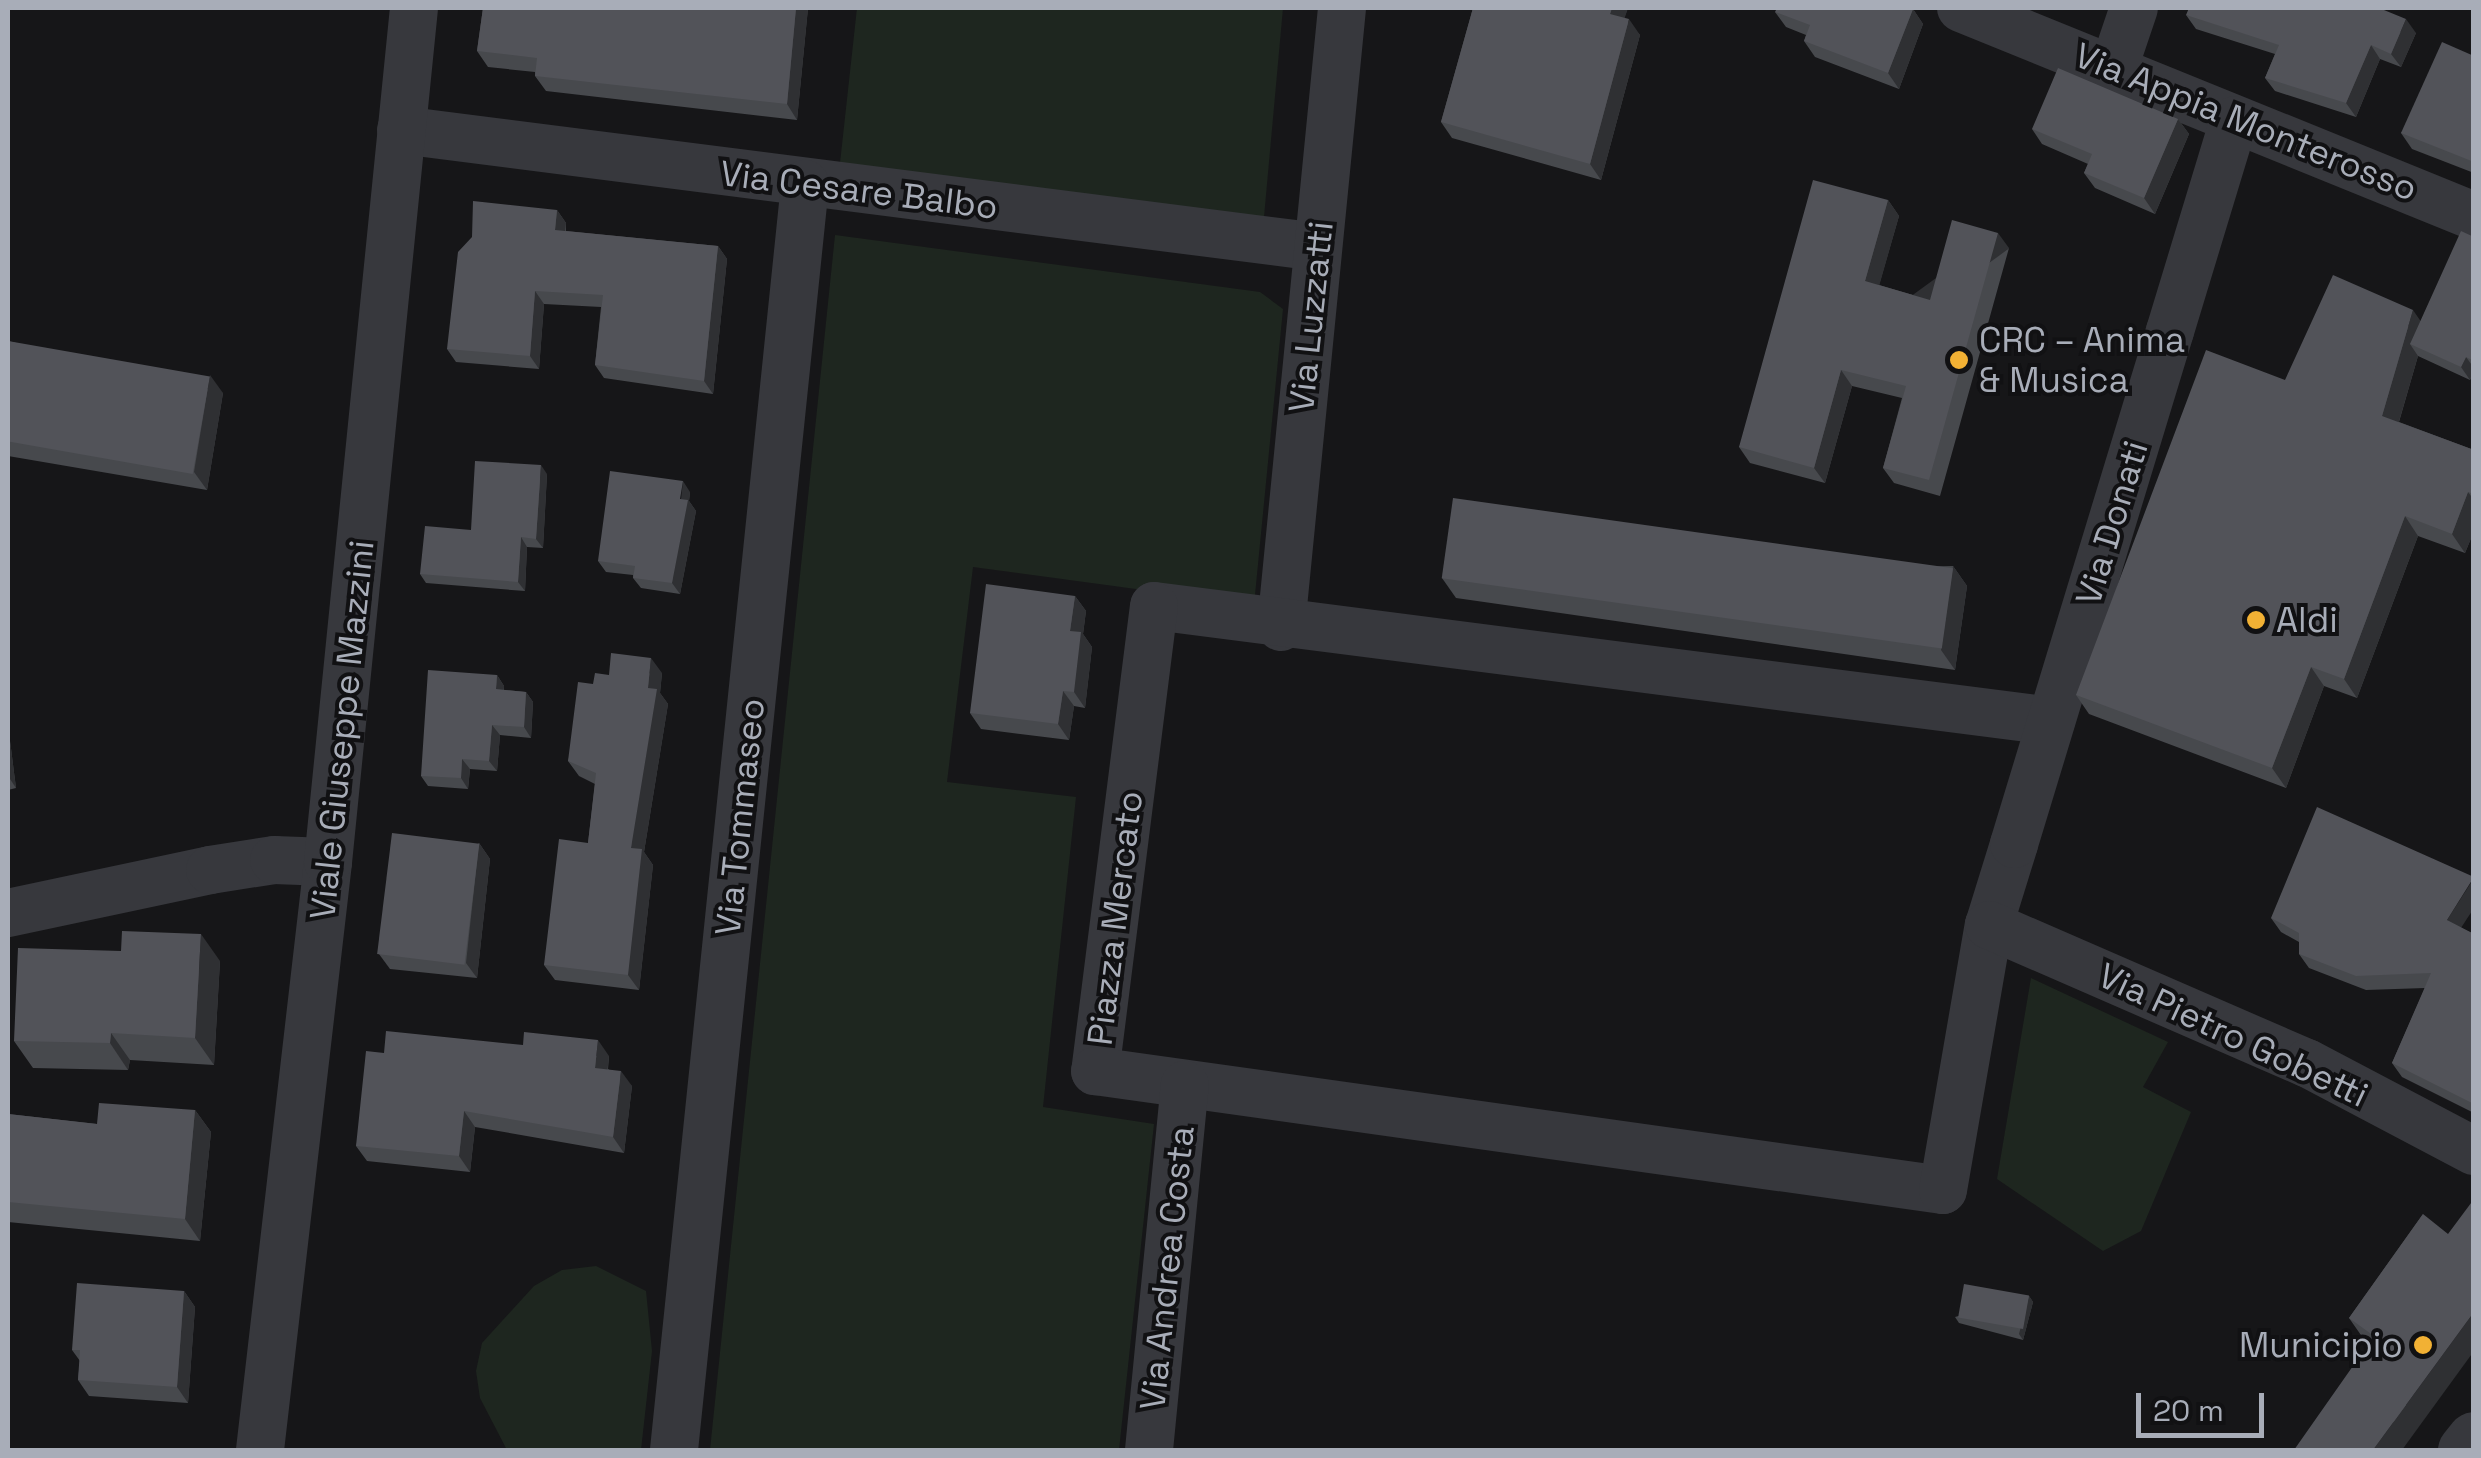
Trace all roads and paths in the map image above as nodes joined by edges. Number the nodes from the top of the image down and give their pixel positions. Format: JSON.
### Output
{"nodes":[{"id":1,"x":414,"y":8,"type":"edge"},
{"id":2,"x":1342,"y":8,"type":"edge"},
{"id":3,"x":1962,"y":8,"type":"edge"},
{"id":4,"x":2134,"y":8,"type":"edge"},
{"id":5,"x":2114,"y":68,"type":"junction"},
{"id":6,"x":2234,"y":121,"type":"junction"},
{"id":7,"x":401,"y":130,"type":"junction"},
{"id":8,"x":806,"y":184,"type":"junction"},
{"id":9,"x":2474,"y":216,"type":"edge"},
{"id":10,"x":1318,"y":247,"type":"junction"},
{"id":11,"x":1281,"y":627,"type":"junction"},
{"id":12,"x":2052,"y":721,"type":"junction"},
{"id":13,"x":328,"y":862,"type":"junction"},
{"id":14,"x":8,"y":913,"type":"edge"},
{"id":15,"x":1989,"y":925,"type":"junction"},
{"id":16,"x":1185,"y":1085,"type":"junction"},
{"id":17,"x":2474,"y":1151,"type":"edge"},
{"id":18,"x":2474,"y":1439,"type":"edge"},
{"id":19,"x":260,"y":1450,"type":"edge"},
{"id":20,"x":674,"y":1450,"type":"edge"},
{"id":21,"x":1149,"y":1450,"type":"edge"},
{"id":22,"x":2466,"y":1450,"type":"edge"}],
"edges":[{"from":1,"to":7,"type":"street","name":"Viale Giuseppe Mazzini"},
{"from":2,"to":10,"type":"street","name":"Via Luzzatti"},
{"from":3,"to":5,"type":"street","name":"Via Appia Monterosso"},
{"from":4,"to":5,"type":"street"},
{"from":5,"to":6,"type":"street","name":"Via Appia Monterosso"},
{"from":6,"to":9,"type":"street","name":"Via Appia Monterosso"},
{"from":6,"to":12,"type":"street","name":"Via Donati"},
{"from":7,"to":8,"type":"street","name":"Via Cesare Balbo"},
{"from":7,"to":13,"type":"street","name":"Viale Giuseppe Mazzini"},
{"from":8,"to":10,"type":"street","name":"Via Cesare Balbo"},
{"from":8,"to":20,"type":"street","name":"Via Tommaseo"},
{"from":10,"to":11,"type":"street","name":"Via Luzzatti"},
{"from":11,"to":12,"type":"street","name":"Piazza Mercato"},
{"from":11,"to":16,"type":"street","name":"Piazza Mercato"},
{"from":12,"to":15,"type":"street","name":"Via Donati"},
{"from":13,"to":14,"type":"street"},
{"from":13,"to":19,"type":"street","name":"Viale Giuseppe Mazzini"},
{"from":15,"to":16,"type":"street","name":"Piazza Mercato"},
{"from":15,"to":17,"type":"street","name":"Via Pietro Gobetti"},
{"from":16,"to":21,"type":"street","name":"Via Andrea Costa"},
{"from":18,"to":22,"type":"street"}]}
